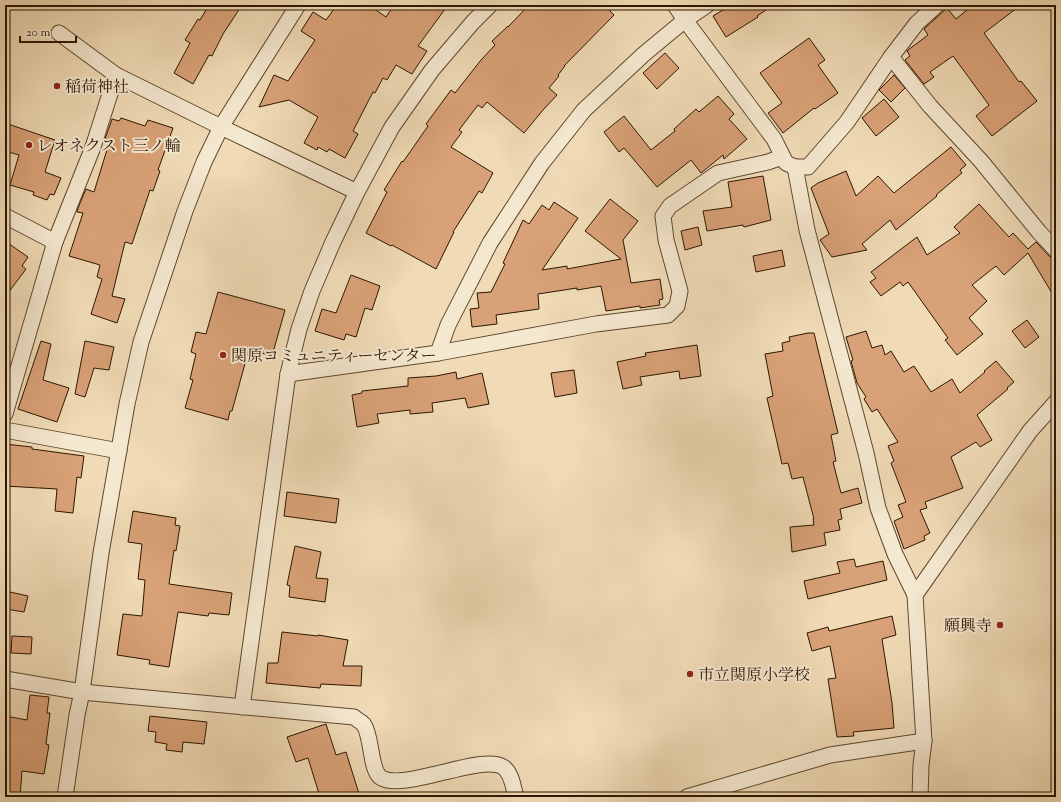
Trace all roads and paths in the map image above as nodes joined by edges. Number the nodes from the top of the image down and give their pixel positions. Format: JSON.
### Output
{"nodes":[{"id":1,"x":298,"y":5,"type":"edge"},
{"id":2,"x":490,"y":5,"type":"edge"},
{"id":3,"x":675,"y":5,"type":"edge"},
{"id":4,"x":707,"y":5,"type":"edge"},
{"id":5,"x":936,"y":5,"type":"edge"},
{"id":6,"x":685,"y":20,"type":"junction"},
{"id":7,"x":58,"y":33,"type":"dead end"},
{"id":8,"x":891,"y":57,"type":"junction"},
{"id":9,"x":116,"y":75,"type":"junction"},
{"id":10,"x":221,"y":128,"type":"junction"},
{"id":11,"x":782,"y":157,"type":"junction"},
{"id":12,"x":795,"y":167,"type":"junction"},
{"id":13,"x":357,"y":192,"type":"junction"},
{"id":14,"x":5,"y":216,"type":"edge"},
{"id":15,"x":55,"y":242,"type":"junction"},
{"id":16,"x":1056,"y":250,"type":"edge"},
{"id":17,"x":438,"y":353,"type":"junction"},
{"id":18,"x":288,"y":374,"type":"junction"},
{"id":19,"x":1056,"y":402,"type":"edge"},
{"id":20,"x":5,"y":414,"type":"edge"},
{"id":21,"x":5,"y":430,"type":"edge"},
{"id":22,"x":119,"y":451,"type":"junction"},
{"id":23,"x":915,"y":595,"type":"junction"},
{"id":24,"x":5,"y":678,"type":"edge"},
{"id":25,"x":82,"y":692,"type":"junction"},
{"id":26,"x":242,"y":707,"type":"junction"},
{"id":27,"x":924,"y":741,"type":"junction"},
{"id":28,"x":65,"y":797,"type":"edge"},
{"id":29,"x":516,"y":797,"type":"edge"},
{"id":30,"x":687,"y":797,"type":"edge"},
{"id":31,"x":920,"y":797,"type":"edge"}],
"edges":[{"from":1,"to":10,"type":"street"},
{"from":2,"to":13,"type":"street"},
{"from":3,"to":6,"type":"street"},
{"from":4,"to":6,"type":"street"},
{"from":5,"to":8,"type":"street"},
{"from":6,"to":11,"type":"street"},
{"from":6,"to":17,"type":"street"},
{"from":7,"to":9,"type":"street"},
{"from":8,"to":12,"type":"street"},
{"from":8,"to":16,"type":"street"},
{"from":9,"to":10,"type":"street"},
{"from":9,"to":15,"type":"street"},
{"from":10,"to":13,"type":"street"},
{"from":10,"to":22,"type":"street"},
{"from":11,"to":12,"type":"street"},
{"from":11,"to":17,"type":"street"},
{"from":12,"to":23,"type":"street"},
{"from":13,"to":18,"type":"street"},
{"from":14,"to":15,"type":"street"},
{"from":15,"to":20,"type":"street"},
{"from":17,"to":18,"type":"street"},
{"from":18,"to":26,"type":"street"},
{"from":19,"to":23,"type":"street"},
{"from":21,"to":22,"type":"street"},
{"from":22,"to":25,"type":"street"},
{"from":23,"to":27,"type":"street"},
{"from":24,"to":25,"type":"street"},
{"from":25,"to":26,"type":"street"},
{"from":25,"to":28,"type":"street"},
{"from":26,"to":29,"type":"street"},
{"from":27,"to":30,"type":"street"},
{"from":27,"to":31,"type":"street"}]}
